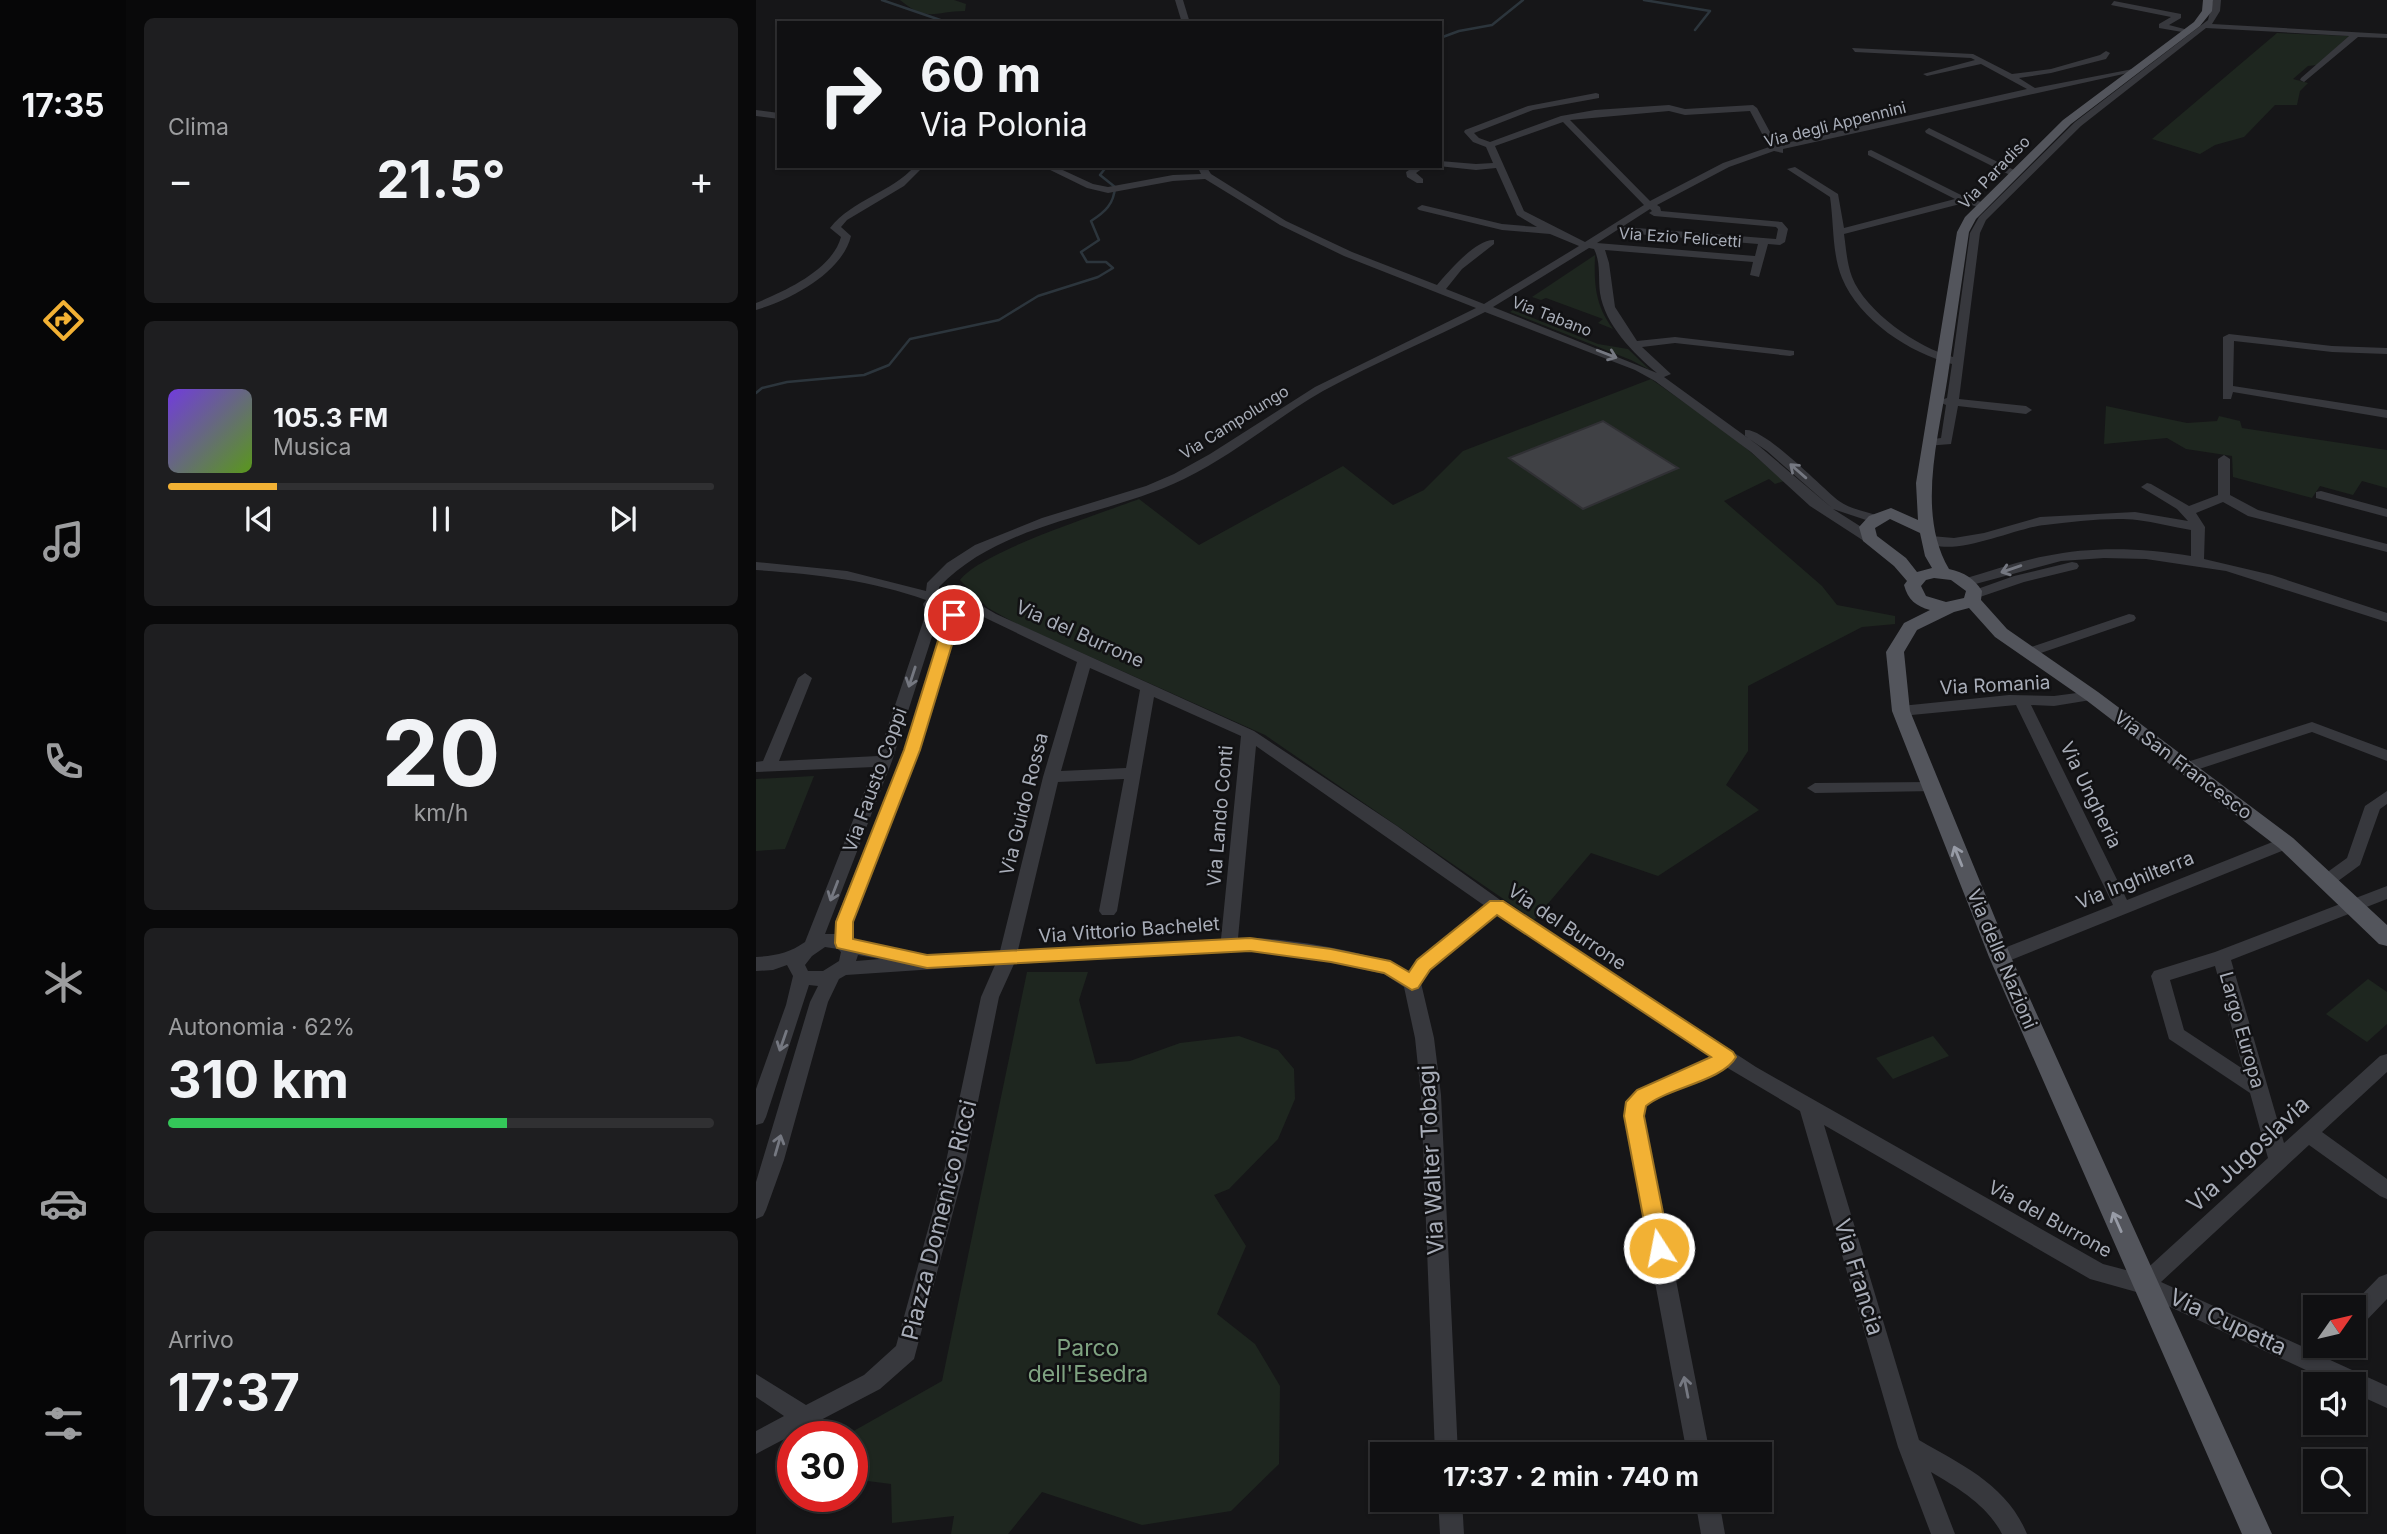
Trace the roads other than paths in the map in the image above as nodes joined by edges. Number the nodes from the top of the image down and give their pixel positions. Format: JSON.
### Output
{"nodes":[{"id":1,"x":1180,"y":0,"type":"edge"},
{"id":2,"x":2208,"y":0,"type":"edge"},
{"id":3,"x":2217,"y":0,"type":"edge"},
{"id":4,"x":2114,"y":3,"type":"dead end"},
{"id":5,"x":1185,"y":21,"type":"edge"},
{"id":6,"x":2206,"y":26,"type":"junction"},
{"id":7,"x":2188,"y":31,"type":"junction"},
{"id":8,"x":2355,"y":35,"type":"junction"},
{"id":9,"x":2387,"y":36,"type":"edge"},
{"id":10,"x":1855,"y":50,"type":"dead end"},
{"id":11,"x":2106,"y":53,"type":"dead end"},
{"id":12,"x":1984,"y":60,"type":"junction"},
{"id":13,"x":2133,"y":71,"type":"junction"},
{"id":14,"x":1927,"y":74,"type":"dead end"},
{"id":15,"x":2011,"y":77,"type":"junction"},
{"id":16,"x":2096,"y":80,"type":"junction"},
{"id":17,"x":2304,"y":80,"type":"dead end"},
{"id":18,"x":2115,"y":85,"type":"junction"},
{"id":19,"x":2032,"y":89,"type":"junction"},
{"id":20,"x":1979,"y":93,"type":"dead end"},
{"id":21,"x":1596,"y":96,"type":"dead end"},
{"id":22,"x":756,"y":113,"type":"edge"},
{"id":23,"x":777,"y":116,"type":"edge"},
{"id":24,"x":1564,"y":118,"type":"junction"},
{"id":25,"x":2073,"y":123,"type":"junction"},
{"id":26,"x":1929,"y":131,"type":"dead end"},
{"id":27,"x":1791,"y":134,"type":"dead end"},
{"id":28,"x":1767,"y":135,"type":"junction"},
{"id":29,"x":1779,"y":135,"type":"dead end"},
{"id":30,"x":1490,"y":145,"type":"junction"},
{"id":31,"x":1777,"y":150,"type":"junction"},
{"id":32,"x":1871,"y":153,"type":"dead end"},
{"id":33,"x":1442,"y":164,"type":"edge"},
{"id":34,"x":1498,"y":165,"type":"junction"},
{"id":35,"x":918,"y":168,"type":"edge"},
{"id":36,"x":1050,"y":168,"type":"edge"},
{"id":37,"x":1418,"y":168,"type":"edge"},
{"id":38,"x":1792,"y":169,"type":"dead end"},
{"id":39,"x":1204,"y":171,"type":"edge"},
{"id":40,"x":2015,"y":174,"type":"junction"},
{"id":41,"x":1420,"y":180,"type":"dead end"},
{"id":42,"x":1964,"y":200,"type":"junction"},
{"id":43,"x":1982,"y":205,"type":"junction"},
{"id":44,"x":1422,"y":208,"type":"dead end"},
{"id":45,"x":1655,"y":210,"type":"junction"},
{"id":46,"x":1624,"y":230,"type":"junction"},
{"id":47,"x":1552,"y":231,"type":"junction"},
{"id":48,"x":1840,"y":232,"type":"junction"},
{"id":49,"x":1764,"y":241,"type":"junction"},
{"id":50,"x":1490,"y":242,"type":"dead end"},
{"id":51,"x":1585,"y":245,"type":"junction"},
{"id":52,"x":1598,"y":247,"type":"junction"},
{"id":53,"x":1759,"y":259,"type":"junction"},
{"id":54,"x":1755,"y":275,"type":"dead end"},
{"id":55,"x":1439,"y":290,"type":"junction"},
{"id":56,"x":756,"y":307,"type":"edge"},
{"id":57,"x":1492,"y":309,"type":"junction"},
{"id":58,"x":1634,"y":345,"type":"junction"},
{"id":59,"x":2387,"y":351,"type":"edge"},
{"id":60,"x":1790,"y":353,"type":"dead end"},
{"id":61,"x":1944,"y":360,"type":"junction"},
{"id":62,"x":1958,"y":361,"type":"junction"},
{"id":63,"x":1937,"y":400,"type":"junction"},
{"id":64,"x":1952,"y":402,"type":"junction"},
{"id":65,"x":2026,"y":410,"type":"dead end"},
{"id":66,"x":2387,"y":414,"type":"edge"},
{"id":67,"x":1930,"y":443,"type":"junction"},
{"id":68,"x":2224,"y":459,"type":"dead end"},
{"id":69,"x":1923,"y":483,"type":"junction"},
{"id":70,"x":2147,"y":487,"type":"dead end"},
{"id":71,"x":2321,"y":495,"type":"dead end"},
{"id":72,"x":2224,"y":497,"type":"junction"},
{"id":73,"x":2188,"y":511,"type":"junction"},
{"id":74,"x":2387,"y":513,"type":"edge"},
{"id":75,"x":1883,"y":516,"type":"junction"},
{"id":76,"x":2198,"y":527,"type":"junction"},
{"id":77,"x":1929,"y":535,"type":"junction"},
{"id":78,"x":1869,"y":538,"type":"junction"},
{"id":79,"x":2387,"y":548,"type":"edge"},
{"id":80,"x":2197,"y":559,"type":"junction"},
{"id":81,"x":756,"y":566,"type":"edge"},
{"id":82,"x":952,"y":567,"type":"junction"},
{"id":83,"x":1943,"y":573,"type":"junction"},
{"id":84,"x":1915,"y":580,"type":"junction"},
{"id":85,"x":1964,"y":599,"type":"junction"},
{"id":86,"x":959,"y":603,"type":"junction"},
{"id":87,"x":934,"y":606,"type":"junction"},
{"id":88,"x":2129,"y":618,"type":"dead end"},
{"id":89,"x":2387,"y":618,"type":"edge"},
{"id":90,"x":2387,"y":629,"type":"edge"},
{"id":91,"x":2030,"y":653,"type":"junction"},
{"id":92,"x":1085,"y":660,"type":"junction"},
{"id":93,"x":806,"y":678,"type":"dead end"},
{"id":94,"x":1148,"y":687,"type":"junction"},
{"id":95,"x":2092,"y":696,"type":"junction"},
{"id":96,"x":2022,"y":702,"type":"junction"},
{"id":97,"x":1900,"y":710,"type":"junction"},
{"id":98,"x":1249,"y":734,"type":"junction"},
{"id":99,"x":2387,"y":756,"type":"edge"},
{"id":100,"x":884,"y":761,"type":"junction"},
{"id":101,"x":763,"y":767,"type":"edge"},
{"id":102,"x":2187,"y":768,"type":"junction"},
{"id":103,"x":1132,"y":773,"type":"junction"},
{"id":104,"x":1051,"y":777,"type":"junction"},
{"id":105,"x":1930,"y":787,"type":"junction"},
{"id":106,"x":1815,"y":788,"type":"dead end"},
{"id":107,"x":2387,"y":796,"type":"edge"},
{"id":108,"x":2286,"y":843,"type":"junction"},
{"id":109,"x":2328,"y":880,"type":"junction"},
{"id":110,"x":2387,"y":892,"type":"edge"},
{"id":111,"x":2353,"y":904,"type":"junction"},
{"id":112,"x":1497,"y":906,"type":"junction"},
{"id":113,"x":2122,"y":907,"type":"junction"},
{"id":114,"x":1108,"y":911,"type":"dead end"},
{"id":115,"x":2387,"y":938,"type":"edge"},
{"id":116,"x":1229,"y":944,"type":"junction"},
{"id":117,"x":846,"y":945,"type":"junction"},
{"id":118,"x":2000,"y":957,"type":"junction"},
{"id":119,"x":2221,"y":957,"type":"junction"},
{"id":120,"x":1007,"y":959,"type":"junction"},
{"id":121,"x":803,"y":961,"type":"junction"},
{"id":122,"x":927,"y":962,"type":"junction"},
{"id":123,"x":764,"y":963,"type":"edge"},
{"id":124,"x":837,"y":972,"type":"junction"},
{"id":125,"x":1412,"y":983,"type":"junction"},
{"id":126,"x":1726,"y":1057,"type":"junction"},
{"id":127,"x":2387,"y":1061,"type":"edge"},
{"id":128,"x":2259,"y":1089,"type":"junction"},
{"id":129,"x":1809,"y":1107,"type":"junction"},
{"id":130,"x":756,"y":1117,"type":"edge"},
{"id":131,"x":2307,"y":1132,"type":"junction"},
{"id":132,"x":2278,"y":1158,"type":"junction"},
{"id":133,"x":2387,"y":1190,"type":"edge"},
{"id":134,"x":756,"y":1209,"type":"edge"},
{"id":135,"x":2144,"y":1284,"type":"junction"},
{"id":136,"x":2387,"y":1284,"type":"edge"},
{"id":137,"x":2366,"y":1306,"type":"edge"},
{"id":138,"x":2303,"y":1347,"type":"edge"},
{"id":139,"x":2327,"y":1358,"type":"edge"},
{"id":140,"x":756,"y":1384,"type":"edge"},
{"id":141,"x":2387,"y":1397,"type":"edge"},
{"id":142,"x":806,"y":1417,"type":"junction"},
{"id":143,"x":1446,"y":1442,"type":"edge"},
{"id":144,"x":1696,"y":1442,"type":"edge"},
{"id":145,"x":756,"y":1443,"type":"edge"},
{"id":146,"x":1910,"y":1447,"type":"junction"},
{"id":147,"x":1451,"y":1512,"type":"edge"},
{"id":148,"x":1709,"y":1512,"type":"edge"},
{"id":149,"x":1452,"y":1534,"type":"edge"},
{"id":150,"x":1713,"y":1534,"type":"edge"},
{"id":151,"x":1943,"y":1534,"type":"edge"},
{"id":152,"x":2015,"y":1534,"type":"edge"},
{"id":153,"x":2257,"y":1534,"type":"edge"}],
"edges":[{"from":1,"to":5,"type":"street"},
{"from":2,"to":7,"type":"main road","name":"Via Paradiso"},
{"from":3,"to":6,"type":"street"},
{"from":4,"to":7,"type":"street"},
{"from":6,"to":8,"type":"street"},
{"from":6,"to":25,"type":"street"},
{"from":7,"to":13,"type":"main road","name":"Via Paradiso"},
{"from":8,"to":9,"type":"street"},
{"from":8,"to":17,"type":"street"},
{"from":10,"to":12,"type":"street"},
{"from":11,"to":15,"type":"street"},
{"from":12,"to":14,"type":"street"},
{"from":12,"to":15,"type":"street"},
{"from":13,"to":16,"type":"street","name":"Via degli Appennini"},
{"from":13,"to":18,"type":"main road","name":"Via Paradiso"},
{"from":15,"to":19,"type":"street"},
{"from":16,"to":18,"type":"street","name":"Via degli Appennini"},
{"from":16,"to":19,"type":"street","name":"Via degli Appennini"},
{"from":16,"to":31,"type":"street","name":"Via degli Appennini"},
{"from":18,"to":25,"type":"main road","name":"Via Paradiso"},
{"from":19,"to":31,"type":"street","name":"Via degli Appennini"},
{"from":20,"to":27,"type":"street"},
{"from":21,"to":30,"type":"street"},
{"from":22,"to":23,"type":"street"},
{"from":24,"to":28,"type":"street"},
{"from":24,"to":30,"type":"street"},
{"from":24,"to":45,"type":"street"},
{"from":25,"to":40,"type":"main road","name":"Via Paradiso"},
{"from":25,"to":62,"type":"street"},
{"from":26,"to":40,"type":"street"},
{"from":28,"to":29,"type":"street"},
{"from":28,"to":31,"type":"street"},
{"from":30,"to":34,"type":"street"},
{"from":31,"to":45,"type":"street","name":"Via degli Appennini"},
{"from":32,"to":42,"type":"street"},
{"from":33,"to":34,"type":"street"},
{"from":34,"to":47,"type":"street"},
{"from":35,"to":56,"type":"street"},
{"from":36,"to":39,"type":"street"},
{"from":37,"to":41,"type":"street"},
{"from":38,"to":48,"type":"street"},
{"from":39,"to":55,"type":"street","name":"Via Tabano"},
{"from":40,"to":43,"type":"main road","name":"Via Paradiso"},
{"from":42,"to":43,"type":"street"},
{"from":42,"to":48,"type":"street"},
{"from":43,"to":61,"type":"main road","name":"Via Paradiso"},
{"from":44,"to":47,"type":"street"},
{"from":45,"to":46,"type":"street","name":"Via degli Appennini"},
{"from":45,"to":49,"type":"street"},
{"from":45,"to":51,"type":"street","name":"Via degli Appennini"},
{"from":46,"to":49,"type":"street"},
{"from":46,"to":52,"type":"street","name":"Via degli Appennini"},
{"from":47,"to":51,"type":"street","name":"Via Ezio Felicetti"},
{"from":48,"to":61,"type":"street"},
{"from":49,"to":53,"type":"street"},
{"from":50,"to":55,"type":"street"},
{"from":51,"to":52,"type":"street","name":"Via Ezio Felicetti"},
{"from":51,"to":57,"type":"street","name":"Via degli Appennini"},
{"from":52,"to":53,"type":"street","name":"Via Ezio Felicetti"},
{"from":52,"to":57,"type":"street","name":"Via degli Appennini"},
{"from":52,"to":58,"type":"street"},
{"from":53,"to":54,"type":"street"},
{"from":55,"to":57,"type":"street","name":"Via Tabano"},
{"from":57,"to":78,"type":"street","name":"Via Tabano","one_way":true},
{"from":57,"to":82,"type":"street","name":"Via Campolungo"},
{"from":58,"to":60,"type":"street"},
{"from":75,"to":58,"type":"street","one_way":true},
{"from":59,"to":66,"type":"street"},
{"from":61,"to":62,"type":"street"},
{"from":61,"to":63,"type":"main road","name":"Via Paradiso"},
{"from":62,"to":64,"type":"street"},
{"from":63,"to":64,"type":"street"},
{"from":63,"to":67,"type":"main road","name":"Via Paradiso"},
{"from":64,"to":65,"type":"street"},
{"from":64,"to":67,"type":"street"},
{"from":67,"to":69,"type":"main road","name":"Via Paradiso"},
{"from":68,"to":72,"type":"street"},
{"from":69,"to":75,"type":"main road"},
{"from":69,"to":77,"type":"main road","name":"Via Paradiso"},
{"from":70,"to":73,"type":"street"},
{"from":71,"to":74,"type":"street"},
{"from":72,"to":73,"type":"street"},
{"from":72,"to":79,"type":"street"},
{"from":73,"to":76,"type":"street"},
{"from":75,"to":77,"type":"main road"},
{"from":75,"to":78,"type":"main road"},
{"from":76,"to":77,"type":"street"},
{"from":76,"to":80,"type":"street"},
{"from":77,"to":83,"type":"main road","name":"Via Paradiso"},
{"from":78,"to":84,"type":"main road"},
{"from":80,"to":85,"type":"street","one_way":true},
{"from":80,"to":89,"type":"street"},
{"from":81,"to":87,"type":"street"},
{"from":82,"to":86,"type":"street"},
{"from":82,"to":87,"type":"street","name":"Via Campolungo"},
{"from":83,"to":84,"type":"main road"},
{"from":83,"to":85,"type":"main road"},
{"from":84,"to":85,"type":"main road"},
{"from":85,"to":90,"type":"street"},
{"from":85,"to":91,"type":"main road","name":"Via San Francesco"},
{"from":85,"to":97,"type":"main road","name":"Via delle Nazioni"},
{"from":86,"to":87,"type":"street"},
{"from":86,"to":87,"type":"street"},
{"from":86,"to":92,"type":"street","name":"Via del Burrone"},
{"from":86,"to":117,"type":"street","name":"Via Fausto Coppi"},
{"from":87,"to":100,"type":"street","name":"Via Fausto Coppi","one_way":true},
{"from":88,"to":91,"type":"street"},
{"from":91,"to":95,"type":"main road","name":"Via San Francesco"},
{"from":92,"to":94,"type":"street","name":"Via del Burrone"},
{"from":92,"to":104,"type":"street","name":"Via Guido Rossa"},
{"from":93,"to":101,"type":"street"},
{"from":94,"to":98,"type":"street","name":"Via del Burrone"},
{"from":94,"to":103,"type":"street"},
{"from":95,"to":96,"type":"street","name":"Via Romania"},
{"from":95,"to":102,"type":"main road","name":"Via San Francesco"},
{"from":96,"to":97,"type":"street","name":"Via Romania"},
{"from":96,"to":113,"type":"street","name":"Via Ungheria"},
{"from":97,"to":105,"type":"main road","name":"Via delle Nazioni"},
{"from":98,"to":112,"type":"street","name":"Via del Burrone"},
{"from":98,"to":116,"type":"street","name":"Via Lando Conti"},
{"from":99,"to":102,"type":"street"},
{"from":100,"to":101,"type":"street"},
{"from":100,"to":121,"type":"street","name":"Via Fausto Coppi","one_way":true},
{"from":102,"to":108,"type":"main road","name":"Via San Francesco"},
{"from":103,"to":104,"type":"street"},
{"from":103,"to":114,"type":"street"},
{"from":104,"to":120,"type":"street","name":"Via Guido Rossa"},
{"from":105,"to":106,"type":"street"},
{"from":118,"to":105,"type":"main road","name":"Via delle Nazioni","one_way":true},
{"from":107,"to":109,"type":"street"},
{"from":108,"to":109,"type":"main road","name":"Via San Francesco"},
{"from":108,"to":113,"type":"street","name":"Via Inghilterra"},
{"from":109,"to":111,"type":"main road","name":"Via San Francesco"},
{"from":110,"to":111,"type":"street","name":"Largo Europa"},
{"from":111,"to":115,"type":"main road","name":"Via San Francesco"},
{"from":111,"to":119,"type":"street","name":"Largo Europa"},
{"from":112,"to":125,"type":"street"},
{"from":112,"to":126,"type":"street","name":"Via del Burrone"},
{"from":113,"to":118,"type":"street","name":"Via Inghilterra"},
{"from":116,"to":120,"type":"street","name":"Via Vittorio Bachelet"},
{"from":116,"to":125,"type":"street","name":"Via Vittorio Bachelet"},
{"from":117,"to":121,"type":"street"},
{"from":117,"to":122,"type":"street","name":"Via Vittorio Bachelet"},
{"from":117,"to":124,"type":"street","name":"Via Fausto Coppi"},
{"from":135,"to":118,"type":"main road","name":"Via delle Nazioni","one_way":true},
{"from":119,"to":128,"type":"street","name":"Largo Europa"},
{"from":119,"to":128,"type":"street"},
{"from":120,"to":122,"type":"street","name":"Via Vittorio Bachelet"},
{"from":120,"to":142,"type":"street","name":"Piazza Domenico Ricci"},
{"from":121,"to":123,"type":"street"},
{"from":121,"to":124,"type":"street"},
{"from":121,"to":130,"type":"street","name":"Via Fausto Coppi","one_way":true},
{"from":122,"to":124,"type":"street","name":"Via Vittorio Bachelet"},
{"from":134,"to":124,"type":"street","name":"Via Fausto Coppi","one_way":true},
{"from":125,"to":143,"type":"street","name":"Via Walter Tobagi"},
{"from":126,"to":129,"type":"street","name":"Via del Burrone"},
{"from":144,"to":126,"type":"street","one_way":true},
{"from":127,"to":131,"type":"street","name":"Via Jugoslavia"},
{"from":128,"to":132,"type":"street","name":"Largo Europa"},
{"from":129,"to":135,"type":"street","name":"Via del Burrone"},
{"from":129,"to":146,"type":"street","name":"Via Francia"},
{"from":131,"to":132,"type":"street","name":"Via Jugoslavia"},
{"from":131,"to":133,"type":"street"},
{"from":132,"to":135,"type":"street","name":"Via Jugoslavia"},
{"from":135,"to":138,"type":"street","name":"Via Cupetta"},
{"from":135,"to":153,"type":"main road","name":"Via delle Nazioni"},
{"from":136,"to":137,"type":"street"},
{"from":139,"to":141,"type":"street","name":"Via Cupetta"},
{"from":140,"to":142,"type":"street"},
{"from":142,"to":145,"type":"street","name":"Piazza Domenico Ricci"},
{"from":146,"to":151,"type":"street","name":"Via Francia"},
{"from":146,"to":152,"type":"street"},
{"from":147,"to":149,"type":"street"},
{"from":148,"to":150,"type":"street"}]}
